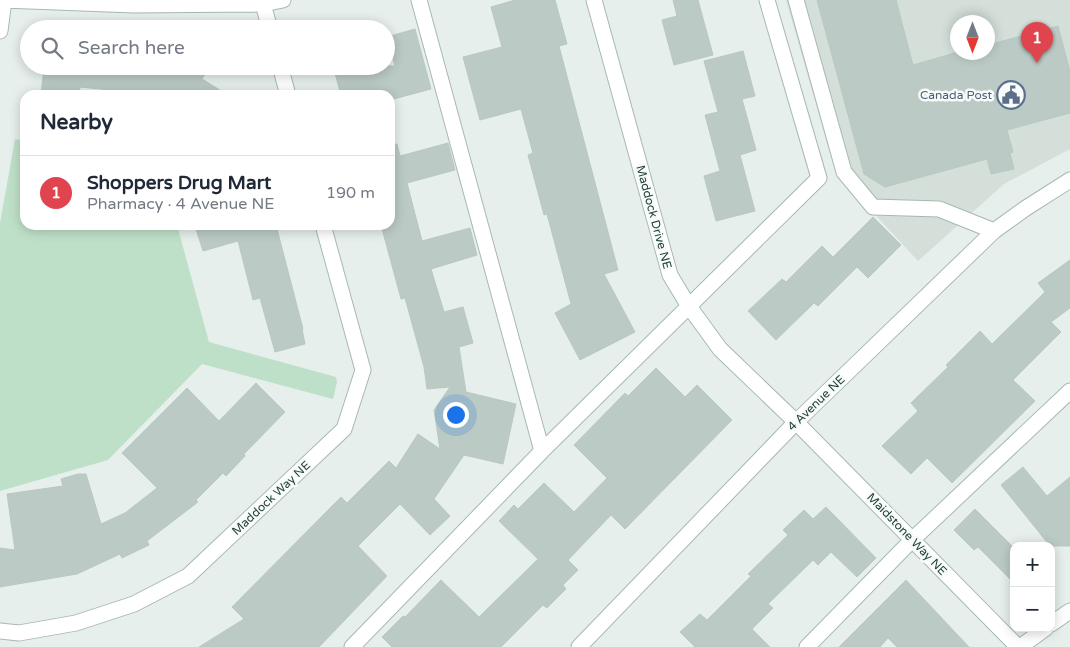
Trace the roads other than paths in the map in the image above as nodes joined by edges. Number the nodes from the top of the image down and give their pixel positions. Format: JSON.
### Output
{"nodes":[{"id":1,"x":3,"y":0,"type":"edge"},
{"id":2,"x":283,"y":0,"type":"edge"},
{"id":3,"x":419,"y":0,"type":"edge"},
{"id":4,"x":594,"y":0,"type":"edge"},
{"id":5,"x":767,"y":0,"type":"edge"},
{"id":6,"x":796,"y":0,"type":"edge"},
{"id":7,"x":263,"y":4,"type":"junction"},
{"id":8,"x":267,"y":20,"type":"edge"},
{"id":9,"x":0,"y":31,"type":"edge"},
{"id":10,"x":282,"y":75,"type":"edge"},
{"id":11,"x":287,"y":90,"type":"edge"},
{"id":12,"x":1070,"y":180,"type":"edge"},
{"id":13,"x":324,"y":230,"type":"edge"},
{"id":14,"x":994,"y":231,"type":"junction"},
{"id":15,"x":688,"y":305,"type":"junction"},
{"id":16,"x":1070,"y":391,"type":"edge"},
{"id":17,"x":796,"y":422,"type":"junction"},
{"id":18,"x":542,"y":451,"type":"junction"},
{"id":19,"x":912,"y":540,"type":"junction"},
{"id":20,"x":1070,"y":611,"type":"edge"},
{"id":21,"x":1055,"y":621,"type":"edge"},
{"id":22,"x":0,"y":631,"type":"edge"},
{"id":23,"x":1040,"y":632,"type":"edge"},
{"id":24,"x":352,"y":647,"type":"edge"},
{"id":25,"x":579,"y":647,"type":"edge"},
{"id":26,"x":808,"y":647,"type":"edge"},
{"id":27,"x":1019,"y":647,"type":"edge"}],
"edges":[{"from":1,"to":7,"type":"street"},
{"from":1,"to":9,"type":"street"},
{"from":2,"to":7,"type":"street"},
{"from":3,"to":18,"type":"street"},
{"from":4,"to":15,"type":"street","name":"Maddock Drive NE"},
{"from":5,"to":15,"type":"street"},
{"from":6,"to":14,"type":"street"},
{"from":7,"to":8,"type":"street"},
{"from":10,"to":11,"type":"street"},
{"from":12,"to":14,"type":"street","name":"4 Avenue NE"},
{"from":13,"to":22,"type":"street","name":"Maddock Way NE"},
{"from":14,"to":17,"type":"street","name":"4 Avenue NE"},
{"from":15,"to":17,"type":"street","name":"Maddock Drive NE"},
{"from":15,"to":18,"type":"street"},
{"from":16,"to":19,"type":"street"},
{"from":17,"to":19,"type":"street","name":"Maidstone Way NE"},
{"from":17,"to":25,"type":"street","name":"4 Avenue NE"},
{"from":18,"to":24,"type":"street"},
{"from":19,"to":26,"type":"street"},
{"from":19,"to":27,"type":"street","name":"Maidstone Way NE"},
{"from":20,"to":21,"type":"street"},
{"from":23,"to":27,"type":"street","name":"Maidstone Way NE"}]}
